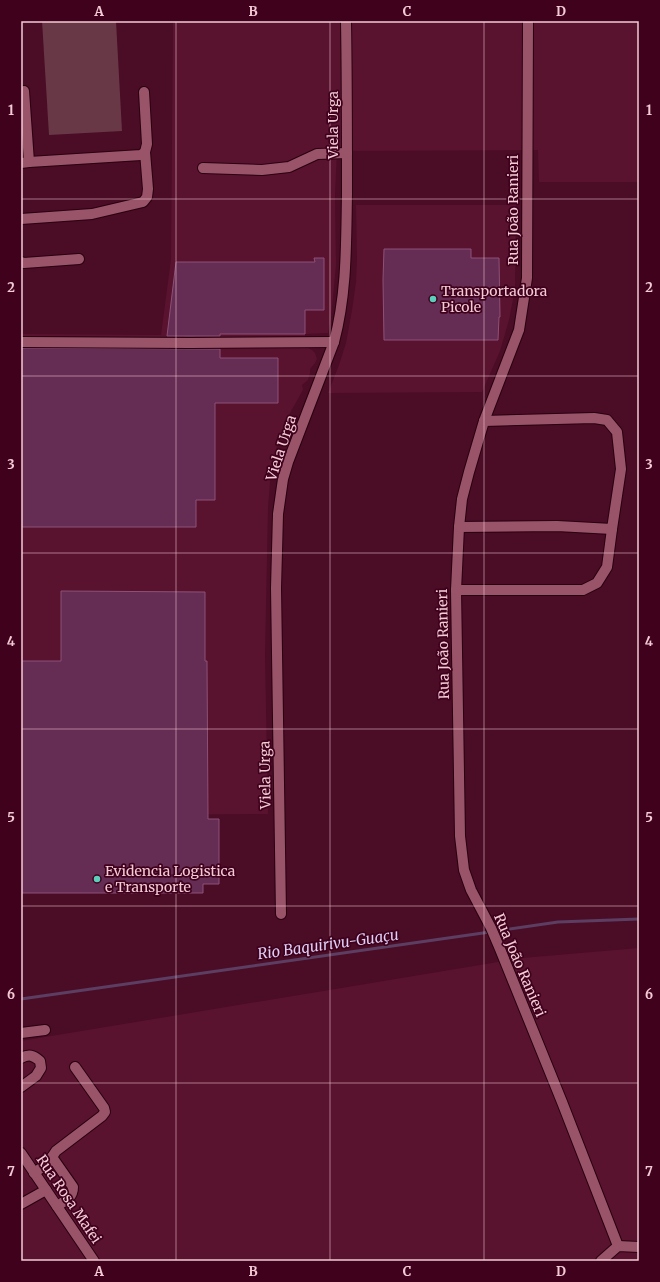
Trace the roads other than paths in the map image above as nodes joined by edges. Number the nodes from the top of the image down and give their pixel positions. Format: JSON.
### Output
{"nodes":[{"id":1,"x":346,"y":21,"type":"edge"},
{"id":2,"x":528,"y":21,"type":"edge"},
{"id":3,"x":24,"y":91,"type":"dead end"},
{"id":4,"x":144,"y":92,"type":"dead end"},
{"id":5,"x":145,"y":152,"type":"junction"},
{"id":6,"x":347,"y":153,"type":"junction"},
{"id":7,"x":25,"y":162,"type":"edge"},
{"id":8,"x":203,"y":168,"type":"dead end"},
{"id":9,"x":21,"y":219,"type":"edge"},
{"id":10,"x":79,"y":259,"type":"dead end"},
{"id":11,"x":21,"y":262,"type":"edge"},
{"id":12,"x":21,"y":342,"type":"edge"},
{"id":13,"x":334,"y":342,"type":"junction"},
{"id":14,"x":484,"y":421,"type":"junction"},
{"id":15,"x":459,"y":527,"type":"junction"},
{"id":16,"x":612,"y":529,"type":"junction"},
{"id":17,"x":456,"y":590,"type":"junction"},
{"id":18,"x":281,"y":914,"type":"dead end"},
{"id":19,"x":45,"y":1030,"type":"dead end"},
{"id":20,"x":21,"y":1033,"type":"edge"},
{"id":21,"x":21,"y":1058,"type":"edge"},
{"id":22,"x":75,"y":1067,"type":"dead end"},
{"id":23,"x":21,"y":1087,"type":"edge"},
{"id":24,"x":21,"y":1153,"type":"edge"},
{"id":25,"x":52,"y":1157,"type":"junction"},
{"id":26,"x":34,"y":1173,"type":"junction"},
{"id":27,"x":46,"y":1190,"type":"junction"},
{"id":28,"x":21,"y":1204,"type":"edge"},
{"id":29,"x":57,"y":1206,"type":"junction"},
{"id":30,"x":618,"y":1246,"type":"junction"},
{"id":31,"x":639,"y":1247,"type":"edge"},
{"id":32,"x":94,"y":1261,"type":"edge"},
{"id":33,"x":601,"y":1261,"type":"edge"}],
"edges":[{"from":1,"to":6,"type":"street","name":"Viela Urga"},
{"from":2,"to":14,"type":"street","name":"Rua João Ranieri"},
{"from":3,"to":7,"type":"street"},
{"from":4,"to":5,"type":"street"},
{"from":5,"to":7,"type":"street"},
{"from":5,"to":9,"type":"street"},
{"from":6,"to":8,"type":"street"},
{"from":6,"to":13,"type":"street","name":"Viela Urga"},
{"from":10,"to":11,"type":"street"},
{"from":12,"to":13,"type":"street"},
{"from":13,"to":18,"type":"street","name":"Viela Urga"},
{"from":14,"to":15,"type":"street","name":"Rua João Ranieri"},
{"from":14,"to":16,"type":"street"},
{"from":15,"to":16,"type":"street"},
{"from":15,"to":17,"type":"street","name":"Rua João Ranieri"},
{"from":16,"to":17,"type":"street"},
{"from":17,"to":30,"type":"street","name":"Rua João Ranieri"},
{"from":19,"to":20,"type":"street"},
{"from":21,"to":23,"type":"street"},
{"from":22,"to":25,"type":"street"},
{"from":24,"to":26,"type":"street","name":"Rua Rosa Mafei"},
{"from":25,"to":26,"type":"street"},
{"from":25,"to":29,"type":"street"},
{"from":26,"to":27,"type":"street","name":"Rua Rosa Mafei"},
{"from":27,"to":28,"type":"street"},
{"from":27,"to":29,"type":"street","name":"Rua Rosa Mafei"},
{"from":29,"to":32,"type":"street","name":"Rua Rosa Mafei"},
{"from":30,"to":31,"type":"street"},
{"from":30,"to":33,"type":"street"}]}
